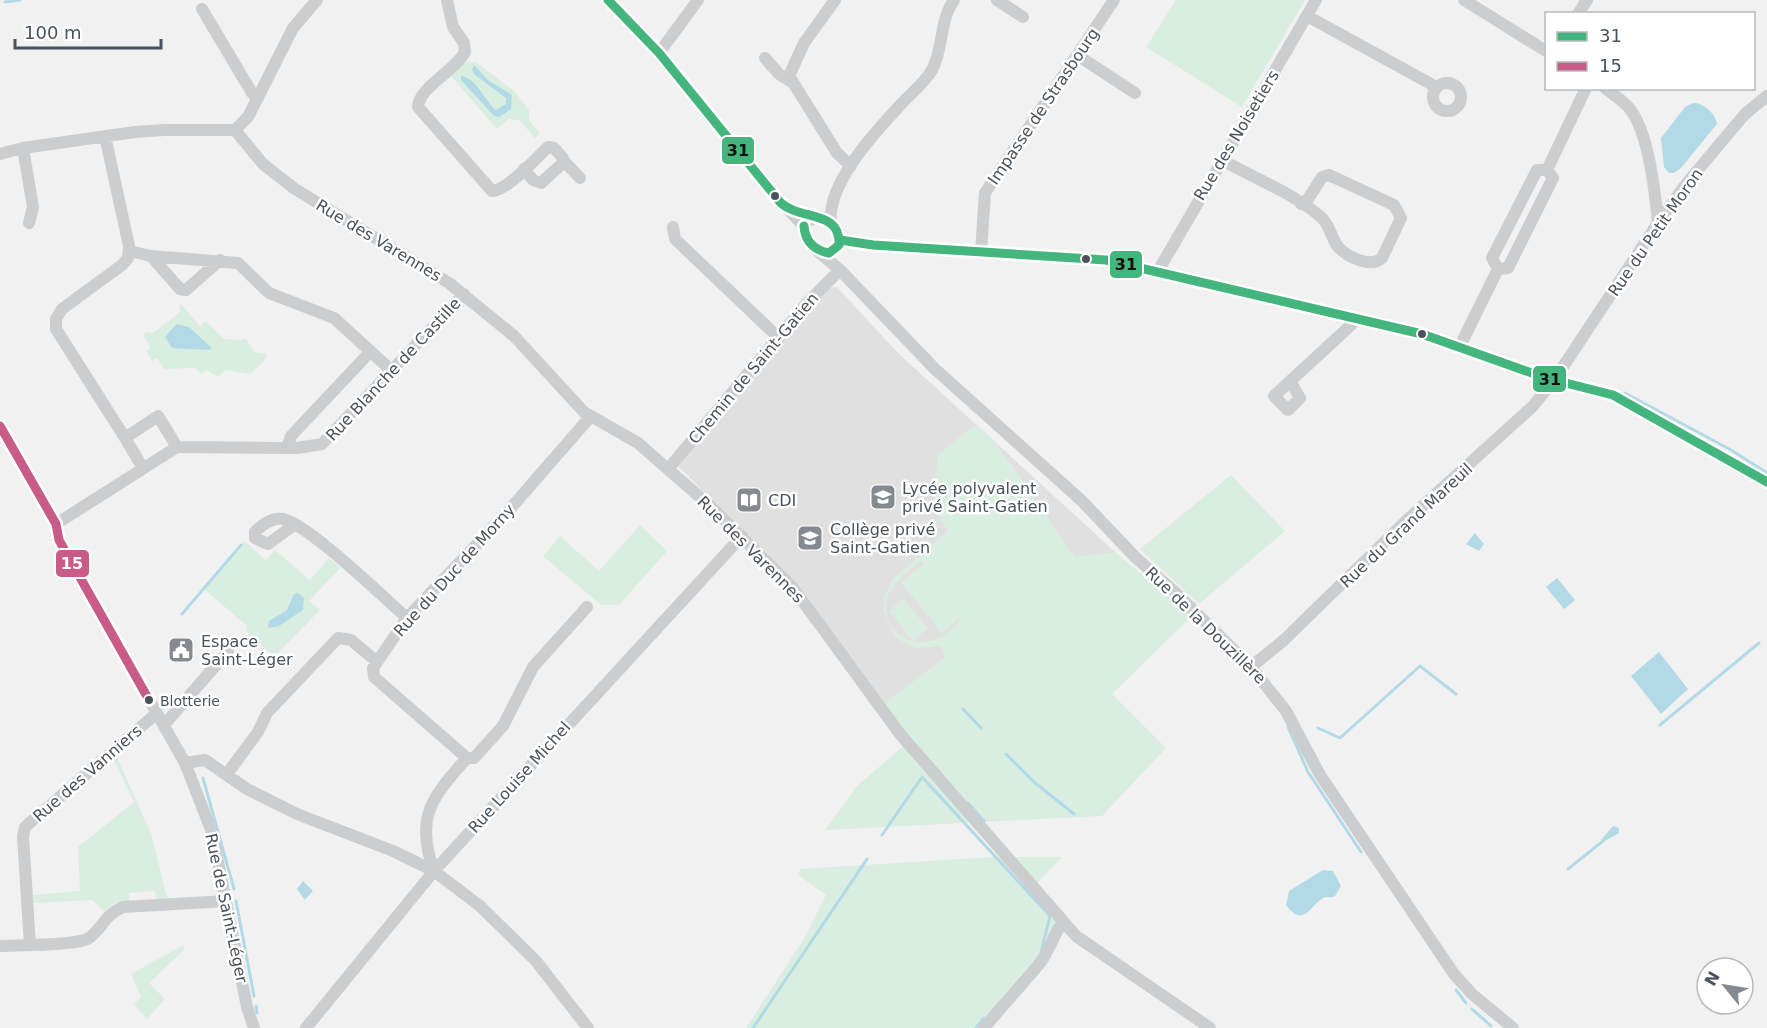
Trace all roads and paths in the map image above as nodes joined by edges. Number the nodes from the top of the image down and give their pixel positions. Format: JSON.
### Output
{"nodes":[{"id":1,"x":317,"y":0,"type":"edge"},
{"id":2,"x":447,"y":0,"type":"edge"},
{"id":3,"x":608,"y":0,"type":"edge"},
{"id":4,"x":698,"y":0,"type":"edge"},
{"id":5,"x":835,"y":0,"type":"edge"},
{"id":6,"x":954,"y":0,"type":"edge"},
{"id":7,"x":997,"y":0,"type":"edge"},
{"id":8,"x":1114,"y":0,"type":"edge"},
{"id":9,"x":1316,"y":0,"type":"edge"},
{"id":10,"x":1464,"y":0,"type":"edge"},
{"id":11,"x":202,"y":9,"type":"dead end"},
{"id":12,"x":1307,"y":16,"type":"junction"},
{"id":13,"x":1023,"y":17,"type":"dead end"},
{"id":14,"x":1545,"y":50,"type":"edge"},
{"id":15,"x":659,"y":53,"type":"junction"},
{"id":16,"x":1077,"y":55,"type":"junction"},
{"id":17,"x":765,"y":58,"type":"dead end"},
{"id":18,"x":790,"y":81,"type":"junction"},
{"id":19,"x":1435,"y":89,"type":"dead end"},
{"id":20,"x":1585,"y":90,"type":"edge"},
{"id":21,"x":1608,"y":90,"type":"edge"},
{"id":22,"x":1135,"y":93,"type":"dead end"},
{"id":23,"x":1767,"y":96,"type":"edge"},
{"id":24,"x":258,"y":98,"type":"junction"},
{"id":25,"x":235,"y":130,"type":"junction"},
{"id":26,"x":105,"y":136,"type":"junction"},
{"id":27,"x":23,"y":148,"type":"junction"},
{"id":28,"x":0,"y":154,"type":"edge"},
{"id":29,"x":1222,"y":160,"type":"junction"},
{"id":30,"x":564,"y":161,"type":"junction"},
{"id":31,"x":851,"y":166,"type":"junction"},
{"id":32,"x":524,"y":169,"type":"junction"},
{"id":33,"x":1548,"y":170,"type":"junction"},
{"id":34,"x":580,"y":178,"type":"dead end"},
{"id":35,"x":834,"y":199,"type":"junction"},
{"id":36,"x":1301,"y":204,"type":"junction"},
{"id":37,"x":788,"y":209,"type":"junction"},
{"id":38,"x":815,"y":216,"type":"junction"},
{"id":39,"x":831,"y":222,"type":"junction"},
{"id":40,"x":29,"y":223,"type":"dead end"},
{"id":41,"x":1658,"y":223,"type":"junction"},
{"id":42,"x":804,"y":226,"type":"junction"},
{"id":43,"x":673,"y":227,"type":"dead end"},
{"id":44,"x":840,"y":240,"type":"junction"},
{"id":45,"x":814,"y":248,"type":"junction"},
{"id":46,"x":129,"y":251,"type":"junction"},
{"id":47,"x":831,"y":252,"type":"junction"},
{"id":48,"x":981,"y":252,"type":"junction"},
{"id":49,"x":151,"y":256,"type":"junction"},
{"id":50,"x":220,"y":260,"type":"junction"},
{"id":51,"x":1498,"y":269,"type":"junction"},
{"id":52,"x":840,"y":270,"type":"junction"},
{"id":53,"x":1158,"y":271,"type":"junction"},
{"id":54,"x":464,"y":294,"type":"junction"},
{"id":55,"x":1356,"y":318,"type":"junction"},
{"id":56,"x":779,"y":338,"type":"junction"},
{"id":57,"x":1460,"y":346,"type":"junction"},
{"id":58,"x":370,"y":352,"type":"junction"},
{"id":59,"x":392,"y":371,"type":"junction"},
{"id":60,"x":1555,"y":379,"type":"junction"},
{"id":61,"x":1290,"y":381,"type":"dead end"},
{"id":62,"x":591,"y":416,"type":"junction"},
{"id":63,"x":0,"y":426,"type":"edge"},
{"id":64,"x":125,"y":438,"type":"junction"},
{"id":65,"x":177,"y":447,"type":"junction"},
{"id":66,"x":287,"y":448,"type":"junction"},
{"id":67,"x":143,"y":468,"type":"junction"},
{"id":68,"x":669,"y":468,"type":"junction"},
{"id":69,"x":1767,"y":482,"type":"edge"},
{"id":70,"x":56,"y":524,"type":"junction"},
{"id":71,"x":294,"y":525,"type":"dead end"},
{"id":72,"x":742,"y":536,"type":"junction"},
{"id":73,"x":587,"y":607,"type":"dead end"},
{"id":74,"x":407,"y":618,"type":"junction"},
{"id":75,"x":228,"y":651,"type":"dead end"},
{"id":76,"x":376,"y":661,"type":"junction"},
{"id":77,"x":1251,"y":667,"type":"junction"},
{"id":78,"x":157,"y":713,"type":"junction"},
{"id":79,"x":164,"y":724,"type":"junction"},
{"id":80,"x":467,"y":758,"type":"junction"},
{"id":81,"x":184,"y":763,"type":"junction"},
{"id":82,"x":227,"y":774,"type":"junction"},
{"id":83,"x":434,"y":870,"type":"junction"},
{"id":84,"x":227,"y":901,"type":"junction"},
{"id":85,"x":1063,"y":922,"type":"junction"},
{"id":86,"x":30,"y":945,"type":"junction"},
{"id":87,"x":0,"y":946,"type":"edge"},
{"id":88,"x":254,"y":1028,"type":"edge"},
{"id":89,"x":306,"y":1028,"type":"edge"},
{"id":90,"x":588,"y":1028,"type":"edge"},
{"id":91,"x":984,"y":1028,"type":"edge"},
{"id":92,"x":1210,"y":1028,"type":"edge"},
{"id":93,"x":1513,"y":1028,"type":"edge"}],
"edges":[{"from":1,"to":24,"type":"street"},
{"from":2,"to":32,"type":"street"},
{"from":3,"to":15,"type":"street"},
{"from":4,"to":15,"type":"street"},
{"from":5,"to":18,"type":"street"},
{"from":6,"to":31,"type":"street"},
{"from":7,"to":13,"type":"street"},
{"from":8,"to":16,"type":"street","name":"Impasse de Strasbourg"},
{"from":9,"to":12,"type":"street","name":"Rue des Noisetiers"},
{"from":10,"to":14,"type":"street"},
{"from":11,"to":24,"type":"street"},
{"from":12,"to":19,"type":"street"},
{"from":12,"to":29,"type":"street","name":"Rue des Noisetiers"},
{"from":15,"to":37,"type":"street"},
{"from":16,"to":22,"type":"street"},
{"from":16,"to":48,"type":"street","name":"Impasse de Strasbourg"},
{"from":17,"to":18,"type":"street"},
{"from":18,"to":31,"type":"street"},
{"from":20,"to":33,"type":"street"},
{"from":21,"to":41,"type":"street"},
{"from":23,"to":41,"type":"street","name":"Rue du Petit Moron"},
{"from":24,"to":25,"type":"street"},
{"from":25,"to":26,"type":"street"},
{"from":25,"to":54,"type":"street","name":"Rue des Varennes"},
{"from":26,"to":27,"type":"street"},
{"from":26,"to":46,"type":"street"},
{"from":27,"to":28,"type":"street"},
{"from":27,"to":40,"type":"street"},
{"from":29,"to":36,"type":"street"},
{"from":29,"to":53,"type":"street","name":"Rue des Noisetiers"},
{"from":30,"to":32,"type":"street"},
{"from":30,"to":32,"type":"street"},
{"from":30,"to":34,"type":"street"},
{"from":31,"to":35,"type":"street"},
{"from":33,"to":51,"type":"street"},
{"from":33,"to":51,"type":"street"},
{"from":35,"to":38,"type":"street"},
{"from":35,"to":39,"type":"street"},
{"from":36,"to":36,"type":"street"},
{"from":37,"to":38,"type":"street"},
{"from":37,"to":42,"type":"street"},
{"from":38,"to":39,"type":"street"},
{"from":38,"to":42,"type":"street"},
{"from":39,"to":44,"type":"street"},
{"from":41,"to":60,"type":"street","name":"Rue du Petit Moron"},
{"from":42,"to":45,"type":"street"},
{"from":43,"to":56,"type":"street"},
{"from":44,"to":47,"type":"street"},
{"from":44,"to":48,"type":"street"},
{"from":45,"to":47,"type":"street"},
{"from":45,"to":52,"type":"street","name":"Rue de la Douzillère"},
{"from":46,"to":49,"type":"street"},
{"from":46,"to":64,"type":"street"},
{"from":47,"to":52,"type":"street","name":"Rue de la Douzillère"},
{"from":48,"to":53,"type":"street"},
{"from":49,"to":50,"type":"street"},
{"from":49,"to":50,"type":"street"},
{"from":50,"to":58,"type":"street"},
{"from":51,"to":57,"type":"street"},
{"from":52,"to":56,"type":"street","name":"Chemin de Saint-Gatien"},
{"from":52,"to":77,"type":"street","name":"Rue de la Douzillère"},
{"from":53,"to":55,"type":"street"},
{"from":54,"to":59,"type":"street","name":"Rue Blanche de Castille"},
{"from":54,"to":62,"type":"street","name":"Rue des Varennes"},
{"from":55,"to":57,"type":"street"},
{"from":55,"to":61,"type":"street"},
{"from":56,"to":68,"type":"street","name":"Chemin de Saint-Gatien"},
{"from":57,"to":60,"type":"street"},
{"from":58,"to":59,"type":"street"},
{"from":58,"to":66,"type":"street","name":"Rue Blanche de Castille"},
{"from":59,"to":66,"type":"street","name":"Rue Blanche de Castille"},
{"from":60,"to":69,"type":"street"},
{"from":60,"to":77,"type":"street","name":"Rue du Grand Mareuil"},
{"from":62,"to":68,"type":"street","name":"Rue des Varennes"},
{"from":62,"to":74,"type":"street","name":"Rue du Duc de Morny"},
{"from":63,"to":70,"type":"street","name":"Rue de Saint-Léger"},
{"from":64,"to":65,"type":"street"},
{"from":64,"to":67,"type":"street"},
{"from":65,"to":66,"type":"street","name":"Rue Blanche de Castille"},
{"from":65,"to":67,"type":"street"},
{"from":67,"to":70,"type":"street"},
{"from":68,"to":72,"type":"street","name":"Rue des Varennes"},
{"from":70,"to":78,"type":"street","name":"Rue de Saint-Léger"},
{"from":71,"to":74,"type":"street"},
{"from":72,"to":83,"type":"street","name":"Rue Louise Michel"},
{"from":72,"to":85,"type":"street","name":"Rue des Varennes"},
{"from":73,"to":80,"type":"street"},
{"from":74,"to":76,"type":"street","name":"Rue du Duc de Morny"},
{"from":75,"to":79,"type":"street"},
{"from":76,"to":80,"type":"street"},
{"from":76,"to":82,"type":"street"},
{"from":77,"to":93,"type":"street","name":"Rue de la Douzillère"},
{"from":78,"to":79,"type":"street","name":"Rue de Saint-Léger"},
{"from":78,"to":86,"type":"street","name":"Rue des Vanniers"},
{"from":79,"to":81,"type":"street","name":"Rue de Saint-Léger"},
{"from":80,"to":83,"type":"street"},
{"from":81,"to":82,"type":"street"},
{"from":81,"to":84,"type":"street","name":"Rue de Saint-Léger"},
{"from":82,"to":83,"type":"street"},
{"from":83,"to":89,"type":"street","name":"Rue Louise Michel"},
{"from":83,"to":90,"type":"street"},
{"from":84,"to":86,"type":"street"},
{"from":84,"to":88,"type":"street","name":"Rue de Saint-Léger"},
{"from":85,"to":91,"type":"street"},
{"from":85,"to":92,"type":"street","name":"Rue des Varennes"},
{"from":86,"to":87,"type":"street"}]}
